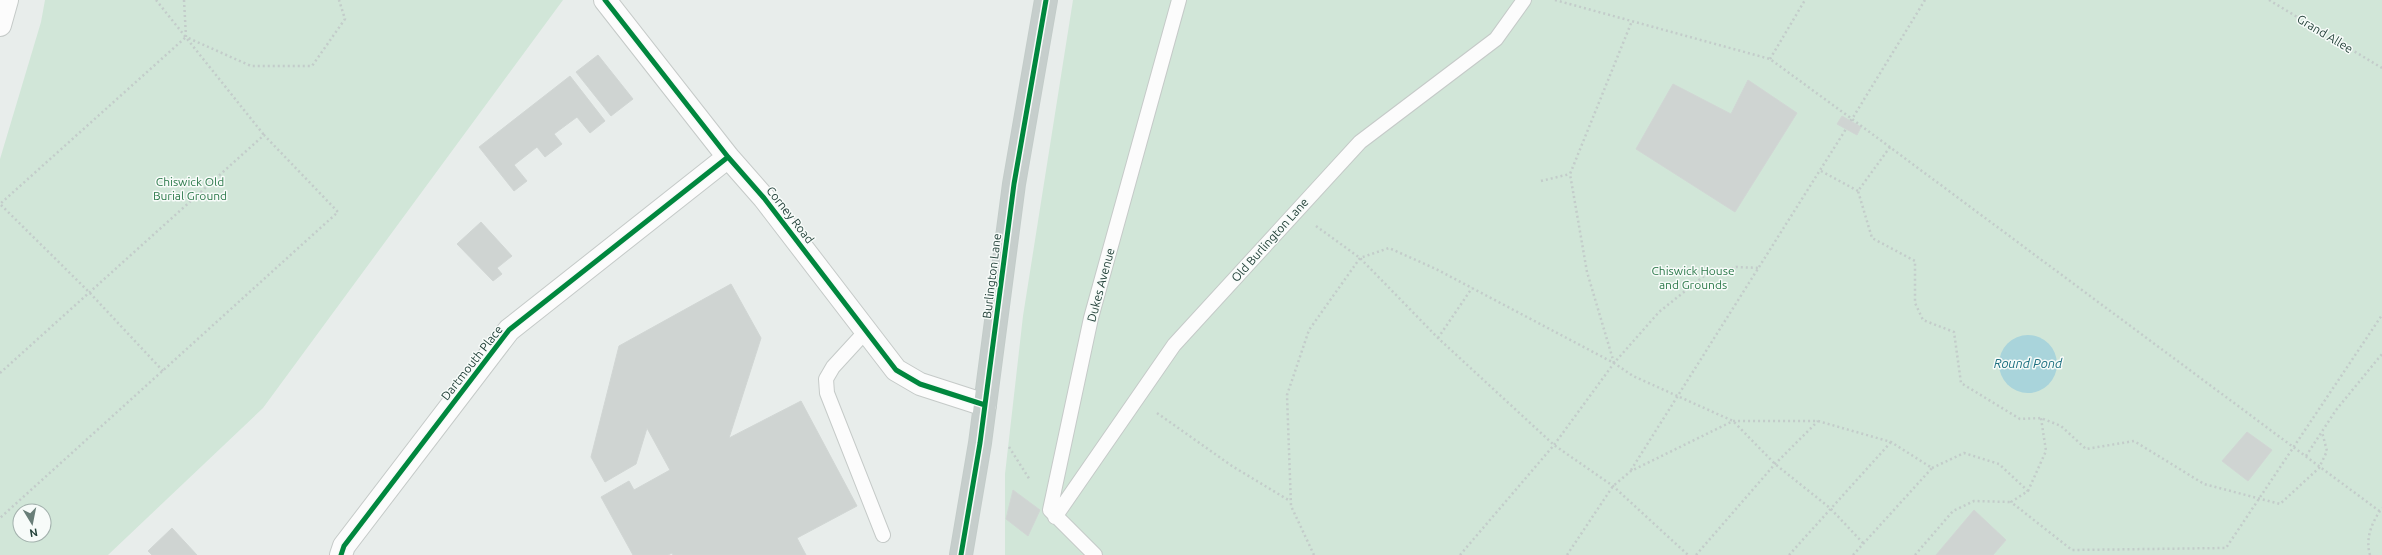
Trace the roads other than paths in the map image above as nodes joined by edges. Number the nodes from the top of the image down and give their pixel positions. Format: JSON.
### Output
{"nodes":[{"id":1,"x":7,"y":0,"type":"edge"},
{"id":2,"x":605,"y":0,"type":"edge"},
{"id":3,"x":1046,"y":0,"type":"edge"},
{"id":4,"x":1179,"y":0,"type":"edge"},
{"id":5,"x":1524,"y":0,"type":"edge"},
{"id":6,"x":0,"y":25,"type":"edge"},
{"id":7,"x":728,"y":157,"type":"junction"},
{"id":8,"x":866,"y":331,"type":"junction"},
{"id":9,"x":985,"y":405,"type":"junction"},
{"id":10,"x":1055,"y":517,"type":"junction"},
{"id":11,"x":883,"y":535,"type":"dead end"},
{"id":12,"x":342,"y":555,"type":"edge"},
{"id":13,"x":961,"y":555,"type":"edge"},
{"id":14,"x":1095,"y":555,"type":"edge"}],
"edges":[{"from":1,"to":6,"type":"street"},
{"from":2,"to":7,"type":"street","name":"Corney Road"},
{"from":3,"to":9,"type":"highway","name":"Burlington Lane"},
{"from":4,"to":10,"type":"lane","name":"Dukes Avenue"},
{"from":5,"to":10,"type":"lane","name":"Old Burlington Lane"},
{"from":7,"to":8,"type":"street","name":"Corney Road"},
{"from":7,"to":12,"type":"street","name":"Dartmouth Place"},
{"from":8,"to":9,"type":"street","name":"Corney Road"},
{"from":8,"to":11,"type":"lane"},
{"from":9,"to":13,"type":"highway","name":"Burlington Lane"},
{"from":10,"to":14,"type":"lane"}]}
